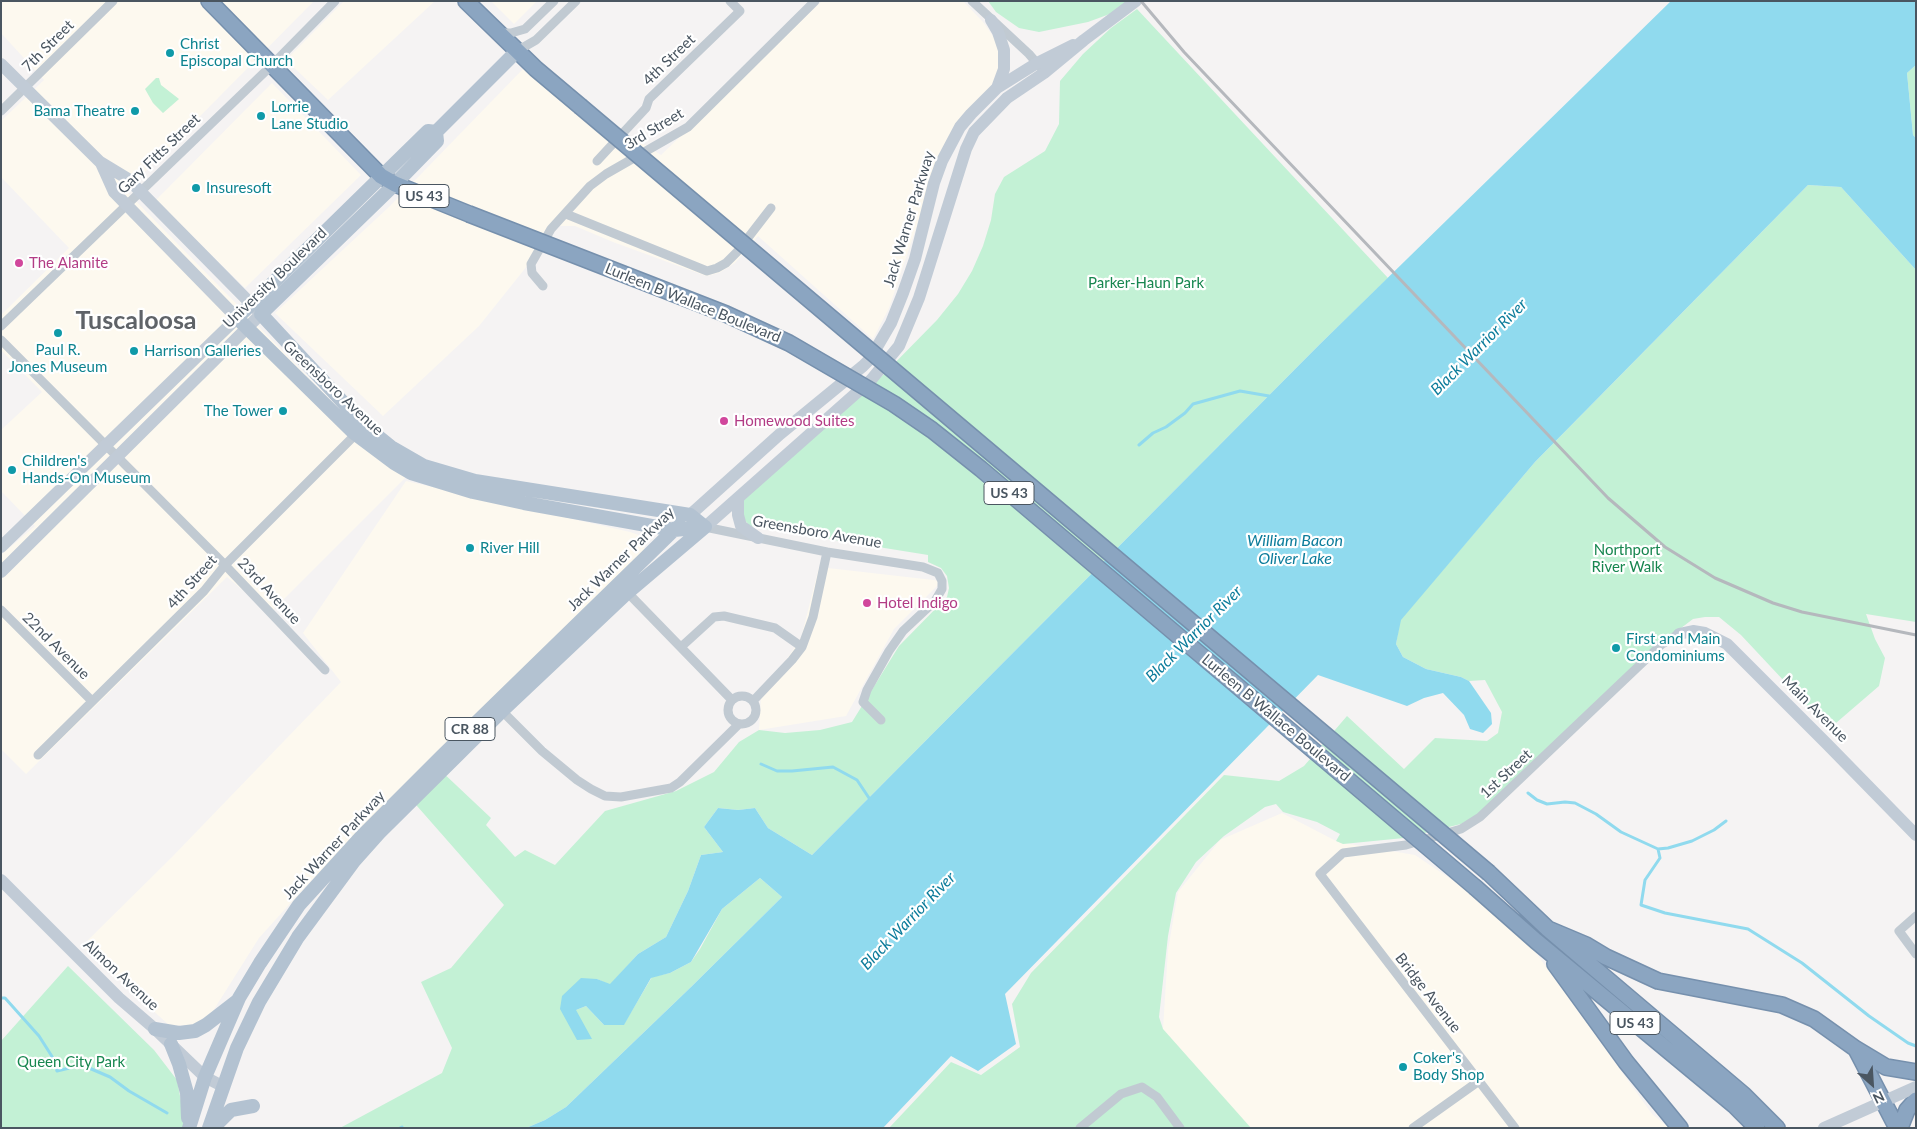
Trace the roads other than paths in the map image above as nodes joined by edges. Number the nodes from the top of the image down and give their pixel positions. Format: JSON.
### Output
{"nodes":[{"id":1,"x":113,"y":1,"type":"edge"},
{"id":2,"x":209,"y":1,"type":"edge"},
{"id":3,"x":336,"y":1,"type":"edge"},
{"id":4,"x":466,"y":1,"type":"edge"},
{"id":5,"x":554,"y":1,"type":"edge"},
{"id":6,"x":576,"y":1,"type":"edge"},
{"id":7,"x":730,"y":1,"type":"edge"},
{"id":8,"x":815,"y":1,"type":"edge"},
{"id":9,"x":972,"y":1,"type":"edge"},
{"id":10,"x":1136,"y":1,"type":"edge"},
{"id":11,"x":991,"y":20,"type":"junction"},
{"id":12,"x":532,"y":24,"type":"junction"},
{"id":13,"x":498,"y":33,"type":"junction"},
{"id":14,"x":542,"y":34,"type":"junction"},
{"id":15,"x":517,"y":51,"type":"junction"},
{"id":16,"x":1,"y":64,"type":"edge"},
{"id":17,"x":271,"y":66,"type":"junction"},
{"id":18,"x":1041,"y":68,"type":"junction"},
{"id":19,"x":25,"y":88,"type":"junction"},
{"id":20,"x":997,"y":88,"type":"junction"},
{"id":21,"x":1,"y":111,"type":"edge"},
{"id":22,"x":436,"y":132,"type":"junction"},
{"id":23,"x":597,"y":161,"type":"dead end"},
{"id":24,"x":100,"y":162,"type":"junction"},
{"id":25,"x":381,"y":176,"type":"junction"},
{"id":26,"x":395,"y":184,"type":"junction"},
{"id":27,"x":138,"y":192,"type":"junction"},
{"id":28,"x":126,"y":204,"type":"junction"},
{"id":29,"x":771,"y":208,"type":"dead end"},
{"id":30,"x":566,"y":214,"type":"junction"},
{"id":31,"x":543,"y":286,"type":"dead end"},
{"id":32,"x":256,"y":309,"type":"junction"},
{"id":33,"x":242,"y":323,"type":"junction"},
{"id":34,"x":1,"y":326,"type":"edge"},
{"id":35,"x":1,"y":340,"type":"edge"},
{"id":36,"x":360,"y":430,"type":"junction"},
{"id":37,"x":106,"y":445,"type":"junction"},
{"id":38,"x":117,"y":457,"type":"junction"},
{"id":39,"x":738,"y":498,"type":"junction"},
{"id":40,"x":690,"y":515,"type":"junction"},
{"id":41,"x":639,"y":524,"type":"junction"},
{"id":42,"x":705,"y":527,"type":"junction"},
{"id":43,"x":674,"y":530,"type":"junction"},
{"id":44,"x":758,"y":538,"type":"junction"},
{"id":45,"x":1,"y":548,"type":"edge"},
{"id":46,"x":827,"y":552,"type":"junction"},
{"id":47,"x":646,"y":558,"type":"junction"},
{"id":48,"x":225,"y":565,"type":"junction"},
{"id":49,"x":1,"y":572,"type":"edge"},
{"id":50,"x":628,"y":593,"type":"junction"},
{"id":51,"x":1,"y":610,"type":"edge"},
{"id":52,"x":1679,"y":634,"type":"joint"},
{"id":53,"x":680,"y":647,"type":"junction"},
{"id":54,"x":802,"y":647,"type":"junction"},
{"id":55,"x":325,"y":670,"type":"dead end"},
{"id":56,"x":732,"y":700,"type":"junction"},
{"id":57,"x":753,"y":701,"type":"junction"},
{"id":58,"x":92,"y":702,"type":"junction"},
{"id":59,"x":502,"y":711,"type":"junction"},
{"id":60,"x":881,"y":720,"type":"dead end"},
{"id":61,"x":739,"y":724,"type":"junction"},
{"id":62,"x":38,"y":755,"type":"dead end"},
{"id":63,"x":1916,"y":835,"type":"edge"},
{"id":64,"x":1320,"y":874,"type":"joint"},
{"id":65,"x":1,"y":880,"type":"edge"},
{"id":66,"x":1916,"y":916,"type":"edge"},
{"id":67,"x":1548,"y":929,"type":"junction"},
{"id":68,"x":1536,"y":941,"type":"junction"},
{"id":69,"x":1916,"y":954,"type":"edge"},
{"id":70,"x":239,"y":998,"type":"junction"},
{"id":71,"x":155,"y":1029,"type":"junction"},
{"id":72,"x":171,"y":1044,"type":"junction"},
{"id":73,"x":1856,"y":1049,"type":"junction"},
{"id":74,"x":1916,"y":1072,"type":"edge"},
{"id":75,"x":205,"y":1077,"type":"junction"},
{"id":76,"x":1479,"y":1081,"type":"junction"},
{"id":77,"x":224,"y":1087,"type":"junction"},
{"id":78,"x":1916,"y":1087,"type":"edge"},
{"id":79,"x":1739,"y":1100,"type":"junction"},
{"id":80,"x":1916,"y":1100,"type":"edge"},
{"id":81,"x":1883,"y":1101,"type":"junction"},
{"id":82,"x":253,"y":1106,"type":"dead end"},
{"id":83,"x":189,"y":1128,"type":"edge"},
{"id":84,"x":211,"y":1128,"type":"edge"},
{"id":85,"x":1080,"y":1128,"type":"edge"},
{"id":86,"x":1180,"y":1128,"type":"edge"},
{"id":87,"x":1413,"y":1128,"type":"edge"},
{"id":88,"x":1515,"y":1128,"type":"edge"},
{"id":89,"x":1680,"y":1128,"type":"edge"},
{"id":90,"x":1757,"y":1128,"type":"edge"},
{"id":91,"x":1777,"y":1128,"type":"edge"},
{"id":92,"x":1824,"y":1128,"type":"edge"},
{"id":93,"x":1899,"y":1128,"type":"edge"}],
"edges":[{"from":1,"to":19,"type":"street","name":"7th Street"},
{"from":2,"to":17,"type":"highway","number":"US 43"},
{"from":3,"to":17,"type":"street","name":"Gary Fitts Street"},
{"from":4,"to":13,"type":"highway","number":"US 43"},
{"from":5,"to":12,"type":"street"},
{"from":6,"to":14,"type":"street","name":"University Boulevard"},
{"from":7,"to":23,"type":"street","name":"4th Street"},
{"from":8,"to":30,"type":"street","name":"3rd Street"},
{"from":9,"to":11,"type":"street"},
{"from":10,"to":18,"type":"main road","name":"Jack Warner Parkway"},
{"from":11,"to":18,"type":"street"},
{"from":11,"to":20,"type":"main road"},
{"from":12,"to":13,"type":"street"},
{"from":12,"to":14,"type":"street"},
{"from":13,"to":15,"type":"highway","number":"US 43"},
{"from":14,"to":15,"type":"street","name":"University Boulevard"},
{"from":15,"to":22,"type":"main road","name":"University Boulevard"},
{"from":15,"to":67,"type":"highway","name":"Lurleen B Wallace Boulevard","number":"US 43","bridge":true},
{"from":16,"to":19,"type":"main road","name":"Greensboro Avenue"},
{"from":17,"to":25,"type":"highway","number":"US 43"},
{"from":17,"to":27,"type":"street","name":"Gary Fitts Street"},
{"from":18,"to":20,"type":"main road","name":"Jack Warner Parkway","number":"CR 88"},
{"from":18,"to":39,"type":"main road","name":"Jack Warner Parkway"},
{"from":19,"to":21,"type":"street","name":"7th Street"},
{"from":19,"to":24,"type":"main road","name":"Greensboro Avenue"},
{"from":20,"to":40,"type":"main road","name":"Jack Warner Parkway","number":"CR 88"},
{"from":22,"to":25,"type":"main road","name":"University Boulevard"},
{"from":22,"to":26,"type":"main road","name":"University Boulevard"},
{"from":24,"to":27,"type":"main road","name":"Greensboro Avenue"},
{"from":24,"to":28,"type":"main road","name":"Greensboro Avenue"},
{"from":25,"to":26,"type":"highway","number":"US 43"},
{"from":25,"to":32,"type":"main road","name":"University Boulevard"},
{"from":26,"to":32,"type":"main road","name":"University Boulevard"},
{"from":26,"to":68,"type":"highway","name":"Lurleen B Wallace Boulevard","number":"US 43","bridge":true},
{"from":27,"to":28,"type":"street","name":"Gary Fitts Street"},
{"from":27,"to":32,"type":"main road","name":"Greensboro Avenue"},
{"from":28,"to":33,"type":"main road","name":"Greensboro Avenue"},
{"from":28,"to":34,"type":"street","name":"Gary Fitts Street"},
{"from":29,"to":30,"type":"street"},
{"from":30,"to":31,"type":"street","name":"3rd Street"},
{"from":32,"to":33,"type":"main road","name":"University Boulevard"},
{"from":32,"to":36,"type":"main road","name":"Greensboro Avenue"},
{"from":33,"to":36,"type":"main road","name":"Greensboro Avenue"},
{"from":33,"to":37,"type":"main road","name":"University Boulevard"},
{"from":33,"to":38,"type":"main road","name":"University Boulevard"},
{"from":35,"to":37,"type":"street","name":"23rd Avenue"},
{"from":36,"to":40,"type":"main road","name":"Greensboro Avenue"},
{"from":36,"to":41,"type":"main road","name":"Greensboro Avenue"},
{"from":36,"to":48,"type":"street","name":"4th Street"},
{"from":37,"to":38,"type":"street","name":"23rd Avenue"},
{"from":37,"to":45,"type":"main road","name":"University Boulevard"},
{"from":38,"to":48,"type":"street","name":"23rd Avenue"},
{"from":38,"to":49,"type":"main road","name":"University Boulevard"},
{"from":39,"to":42,"type":"main road","name":"Jack Warner Parkway"},
{"from":39,"to":44,"type":"main road"},
{"from":40,"to":42,"type":"main road","name":"Greensboro Avenue"},
{"from":40,"to":43,"type":"main road","name":"Jack Warner Parkway","number":"CR 88"},
{"from":41,"to":43,"type":"main road","name":"Greensboro Avenue"},
{"from":41,"to":47,"type":"main road"},
{"from":42,"to":43,"type":"main road","name":"Greensboro Avenue"},
{"from":42,"to":44,"type":"street","name":"Greensboro Avenue"},
{"from":42,"to":50,"type":"main road","name":"Jack Warner Parkway"},
{"from":43,"to":47,"type":"main road","name":"Jack Warner Parkway","number":"CR 88"},
{"from":44,"to":46,"type":"street","name":"Greensboro Avenue"},
{"from":46,"to":54,"type":"street"},
{"from":46,"to":60,"type":"street","name":"Greensboro Avenue"},
{"from":47,"to":70,"type":"main road","name":"Jack Warner Parkway","number":"CR 88"},
{"from":48,"to":55,"type":"street","name":"23rd Avenue"},
{"from":48,"to":58,"type":"street","name":"4th Street"},
{"from":50,"to":53,"type":"street"},
{"from":50,"to":59,"type":"main road","name":"Jack Warner Parkway"},
{"from":51,"to":58,"type":"street","name":"22nd Avenue"},
{"from":52,"to":63,"type":"main road","name":"Main Avenue"},
{"from":52,"to":64,"type":"street","name":"1st Street"},
{"from":53,"to":54,"type":"street"},
{"from":53,"to":56,"type":"street"},
{"from":54,"to":57,"type":"street"},
{"from":56,"to":57,"type":"street"},
{"from":56,"to":61,"type":"street"},
{"from":57,"to":61,"type":"street"},
{"from":58,"to":62,"type":"street","name":"4th Street"},
{"from":59,"to":61,"type":"street"},
{"from":59,"to":77,"type":"main road","name":"Jack Warner Parkway"},
{"from":64,"to":76,"type":"street","name":"Bridge Avenue"},
{"from":65,"to":71,"type":"main road","name":"Almon Avenue"},
{"from":66,"to":69,"type":"street"},
{"from":67,"to":73,"type":"highway"},
{"from":67,"to":79,"type":"highway","name":"Lurleen B Wallace Boulevard","number":"US 43"},
{"from":68,"to":79,"type":"highway","name":"Lurleen B Wallace Boulevard","number":"US 43"},
{"from":68,"to":89,"type":"highway"},
{"from":70,"to":71,"type":"main road"},
{"from":70,"to":75,"type":"main road","name":"Jack Warner Parkway","number":"CR 88"},
{"from":71,"to":72,"type":"main road","name":"Almon Avenue"},
{"from":72,"to":75,"type":"main road","name":"Almon Avenue"},
{"from":72,"to":83,"type":"main road"},
{"from":73,"to":74,"type":"highway"},
{"from":73,"to":81,"type":"highway"},
{"from":75,"to":77,"type":"main road","name":"Almon Avenue"},
{"from":75,"to":83,"type":"main road","name":"Jack Warner Parkway","number":"CR 88"},
{"from":76,"to":87,"type":"street"},
{"from":76,"to":88,"type":"street","name":"Bridge Avenue"},
{"from":77,"to":84,"type":"main road","name":"Jack Warner Parkway"},
{"from":78,"to":81,"type":"main road"},
{"from":79,"to":90,"type":"highway","name":"Lurleen B Wallace Boulevard","number":"US 43"},
{"from":79,"to":91,"type":"highway","name":"Lurleen B Wallace Boulevard","number":"US 43"},
{"from":80,"to":93,"type":"highway"},
{"from":81,"to":92,"type":"main road"},
{"from":81,"to":93,"type":"highway"},
{"from":82,"to":84,"type":"main road"},
{"from":85,"to":86,"type":"street"}]}
